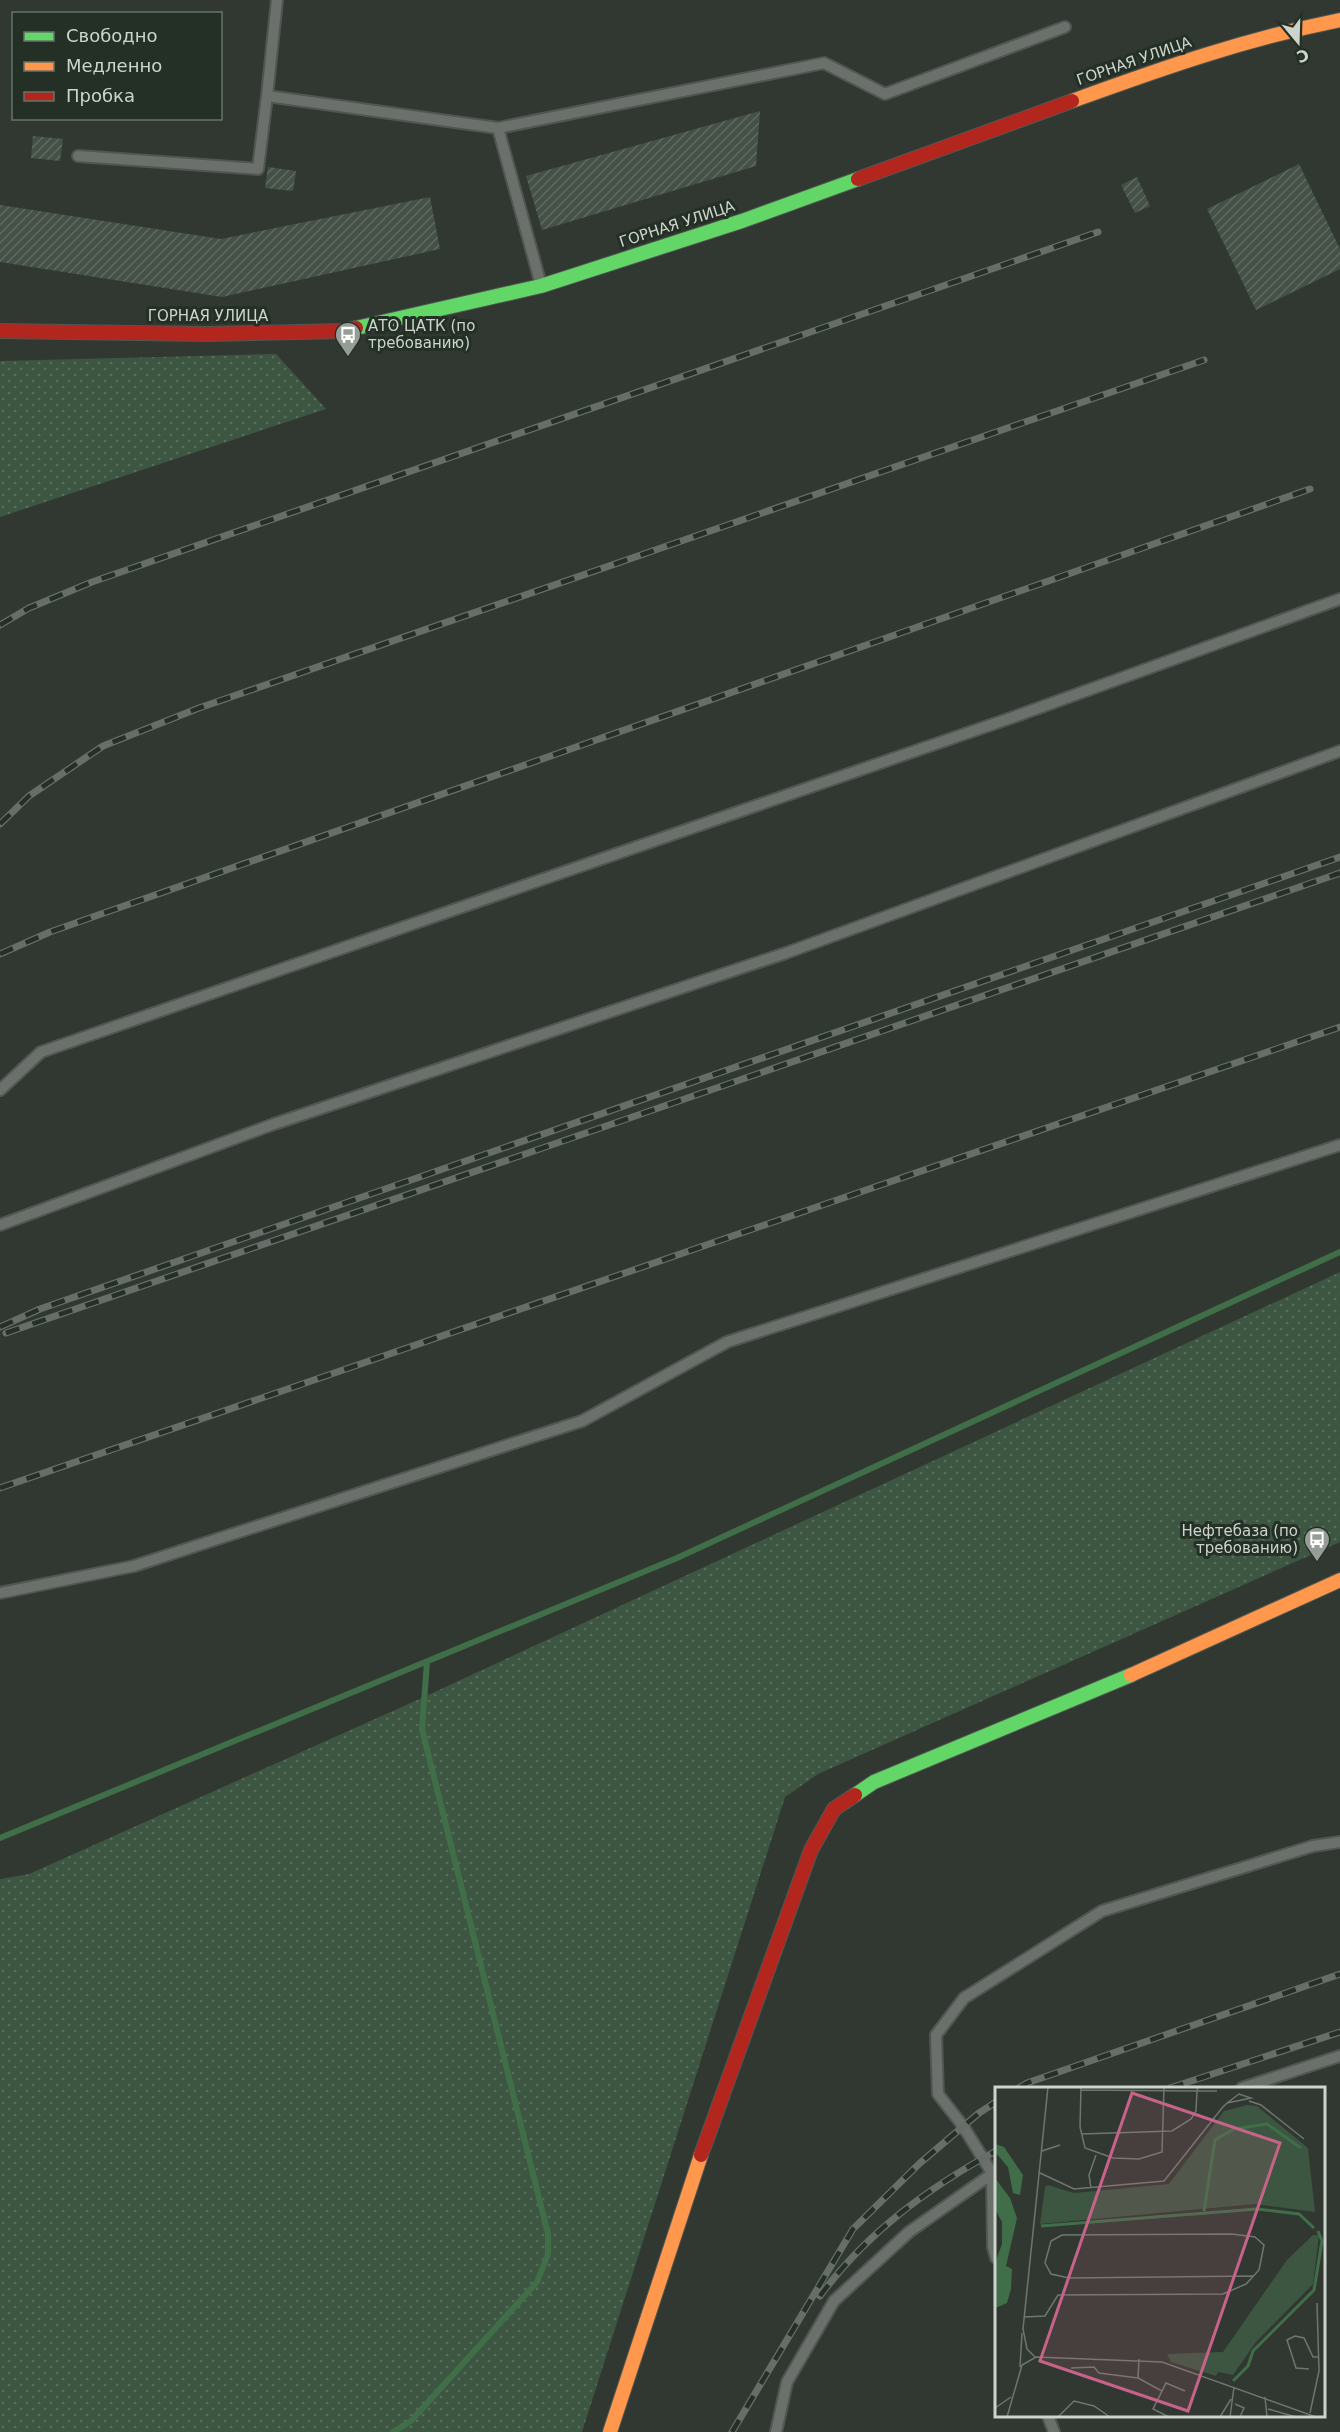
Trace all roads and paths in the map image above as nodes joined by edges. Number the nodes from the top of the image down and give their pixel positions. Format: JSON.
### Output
{"nodes":[{"id":1,"x":277,"y":0,"type":"edge"},
{"id":2,"x":1340,"y":20,"type":"edge"},
{"id":3,"x":1065,"y":27,"type":"dead end"},
{"id":4,"x":267,"y":96,"type":"junction"},
{"id":5,"x":498,"y":129,"type":"junction"},
{"id":6,"x":78,"y":156,"type":"dead end"},
{"id":7,"x":541,"y":286,"type":"junction"},
{"id":8,"x":0,"y":331,"type":"edge"},
{"id":9,"x":1340,"y":599,"type":"edge"},
{"id":10,"x":1340,"y":751,"type":"edge"},
{"id":11,"x":0,"y":1090,"type":"edge"},
{"id":12,"x":1340,"y":1145,"type":"edge"},
{"id":13,"x":0,"y":1225,"type":"edge"},
{"id":14,"x":1340,"y":1580,"type":"edge"},
{"id":15,"x":0,"y":1593,"type":"edge"},
{"id":16,"x":1340,"y":1842,"type":"edge"},
{"id":17,"x":1340,"y":2056,"type":"edge"},
{"id":18,"x":1245,"y":2087,"type":"edge"},
{"id":19,"x":994,"y":2172,"type":"edge"},
{"id":20,"x":995,"y":2254,"type":"edge"},
{"id":21,"x":1049,"y":2417,"type":"edge"},
{"id":22,"x":610,"y":2432,"type":"edge"},
{"id":23,"x":776,"y":2432,"type":"edge"},
{"id":24,"x":1054,"y":2432,"type":"edge"}],
"edges":[{"from":1,"to":4,"type":"lane"},
{"from":2,"to":7,"type":"street","name":"ГОРНАЯ УЛИЦА"},
{"from":3,"to":5,"type":"lane"},
{"from":4,"to":5,"type":"lane"},
{"from":4,"to":6,"type":"lane"},
{"from":5,"to":7,"type":"lane"},
{"from":7,"to":8,"type":"street","name":"ГОРНАЯ УЛИЦА"},
{"from":9,"to":11,"type":"lane"},
{"from":10,"to":13,"type":"lane"},
{"from":12,"to":15,"type":"lane"},
{"from":14,"to":22,"type":"street"},
{"from":16,"to":19,"type":"lane"},
{"from":17,"to":18,"type":"lane"},
{"from":19,"to":20,"type":"lane"},
{"from":19,"to":23,"type":"lane"},
{"from":21,"to":24,"type":"lane"}]}
